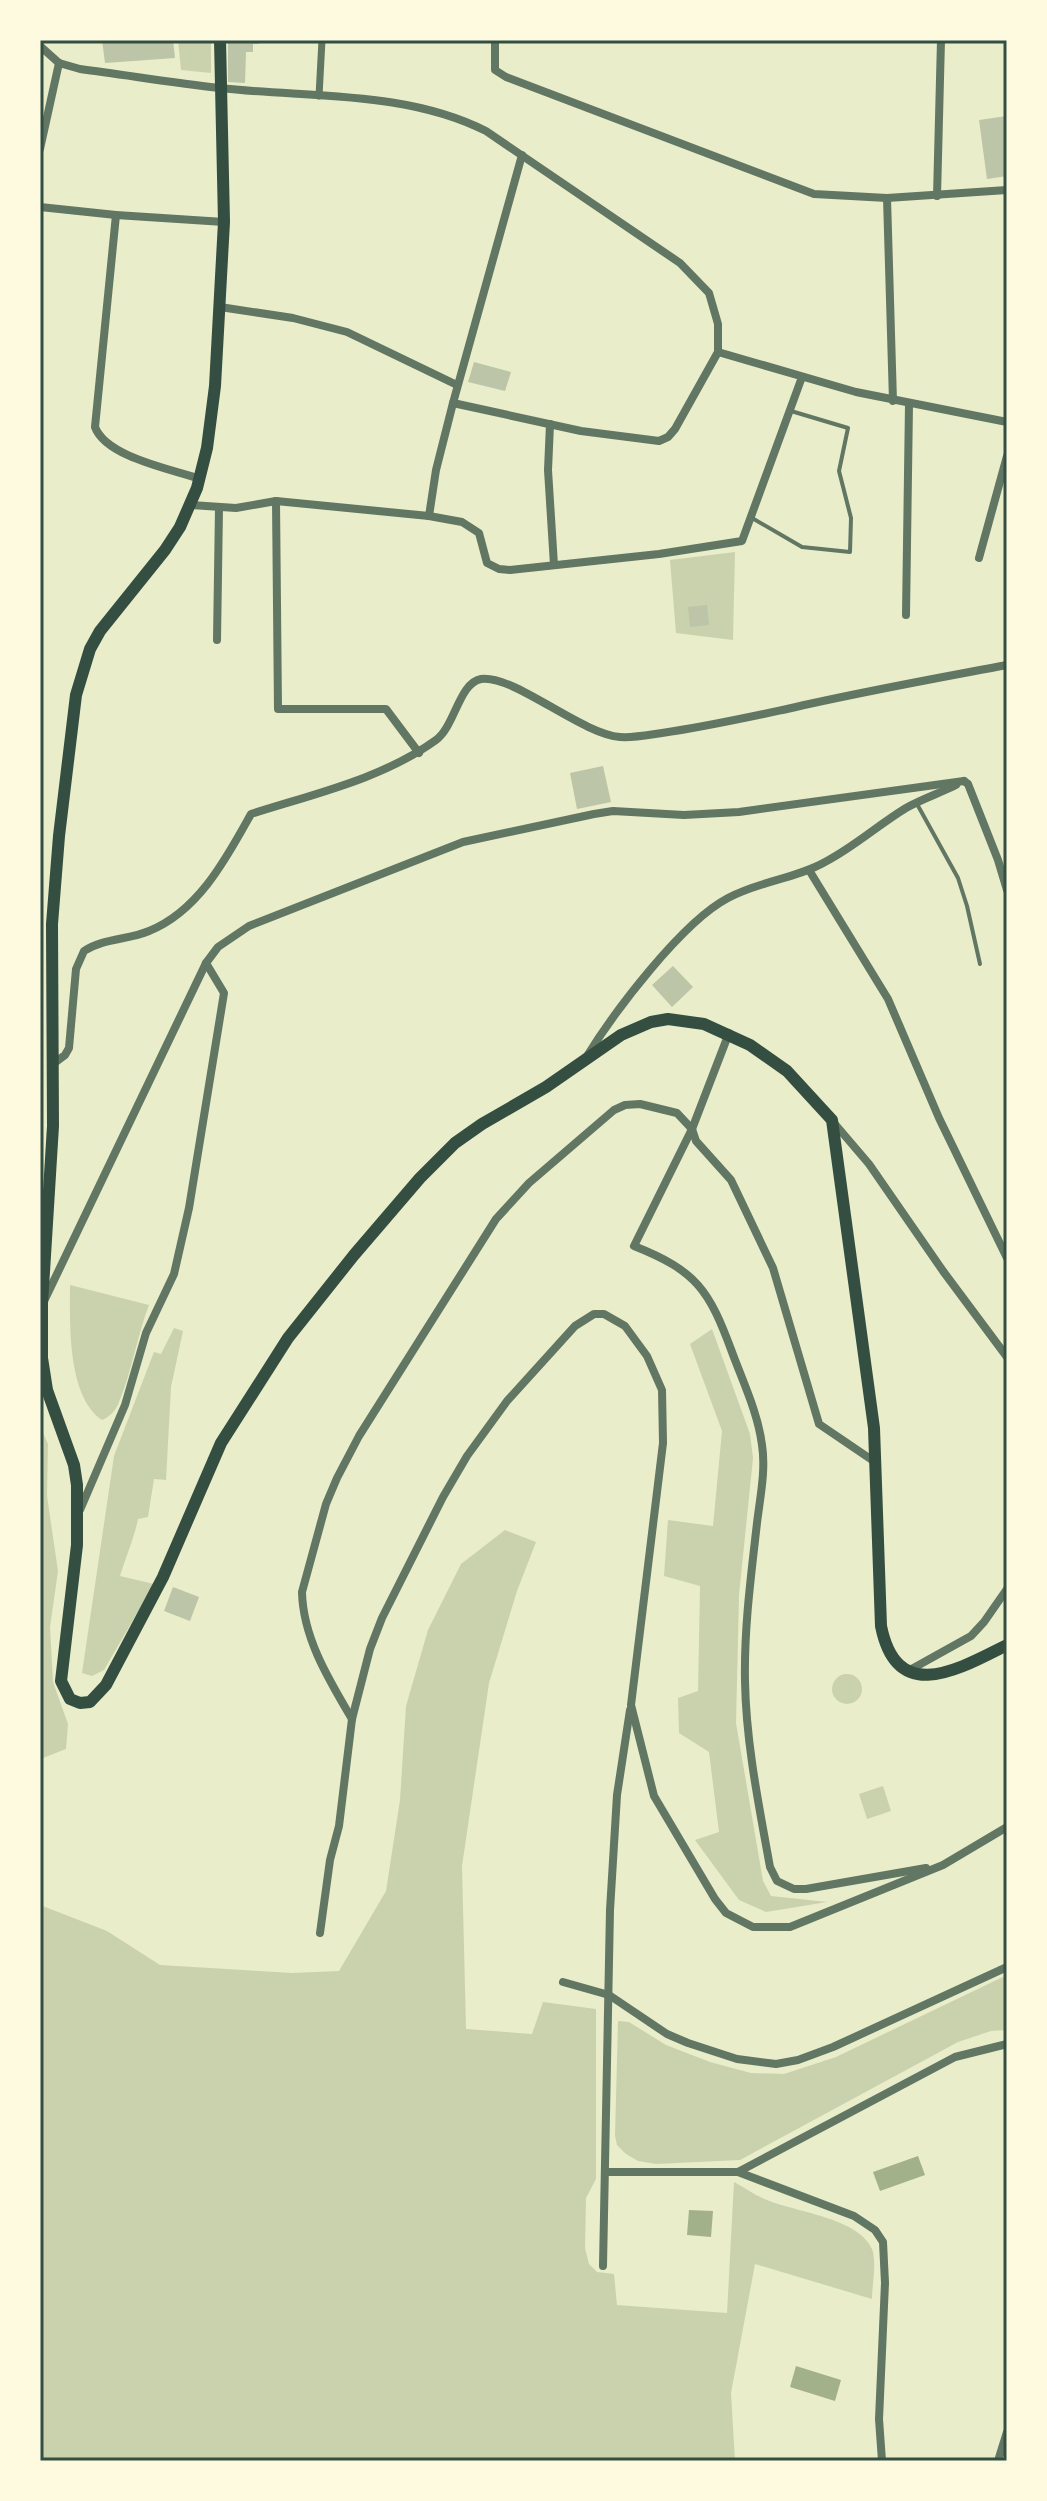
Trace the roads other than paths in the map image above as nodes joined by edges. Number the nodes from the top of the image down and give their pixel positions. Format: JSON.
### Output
{"nodes":[{"id":1,"x":220,"y":40,"type":"edge"},
{"id":2,"x":322,"y":40,"type":"edge"},
{"id":3,"x":495,"y":40,"type":"edge"},
{"id":4,"x":941,"y":40,"type":"edge"},
{"id":5,"x":40,"y":46,"type":"edge"},
{"id":6,"x":59,"y":63,"type":"junction"},
{"id":7,"x":220,"y":88,"type":"junction"},
{"id":8,"x":319,"y":96,"type":"junction"},
{"id":9,"x":40,"y":149,"type":"edge"},
{"id":10,"x":522,"y":155,"type":"junction"},
{"id":11,"x":1007,"y":190,"type":"edge"},
{"id":12,"x":937,"y":196,"type":"junction"},
{"id":13,"x":887,"y":198,"type":"junction"},
{"id":14,"x":40,"y":207,"type":"edge"},
{"id":15,"x":116,"y":215,"type":"junction"},
{"id":16,"x":224,"y":222,"type":"junction"},
{"id":17,"x":220,"y":307,"type":"junction"},
{"id":18,"x":718,"y":352,"type":"junction"},
{"id":19,"x":802,"y":377,"type":"junction"},
{"id":20,"x":457,"y":385,"type":"junction"},
{"id":21,"x":893,"y":401,"type":"junction"},
{"id":22,"x":453,"y":403,"type":"junction"},
{"id":23,"x":909,"y":404,"type":"junction"},
{"id":24,"x":791,"y":411,"type":"junction"},
{"id":25,"x":1007,"y":422,"type":"edge"},
{"id":26,"x":550,"y":424,"type":"junction"},
{"id":27,"x":1007,"y":456,"type":"edge"},
{"id":28,"x":200,"y":479,"type":"junction"},
{"id":29,"x":276,"y":501,"type":"junction"},
{"id":30,"x":191,"y":505,"type":"junction"},
{"id":31,"x":219,"y":508,"type":"junction"},
{"id":32,"x":429,"y":516,"type":"junction"},
{"id":33,"x":752,"y":518,"type":"junction"},
{"id":34,"x":979,"y":558,"type":"dead end"},
{"id":35,"x":554,"y":565,"type":"junction"},
{"id":36,"x":906,"y":615,"type":"dead end"},
{"id":37,"x":217,"y":640,"type":"dead end"},
{"id":38,"x":1007,"y":665,"type":"edge"},
{"id":39,"x":419,"y":753,"type":"junction"},
{"id":40,"x":964,"y":781,"type":"junction"},
{"id":41,"x":916,"y":803,"type":"junction"},
{"id":42,"x":809,"y":870,"type":"junction"},
{"id":43,"x":1007,"y":890,"type":"edge"},
{"id":44,"x":206,"y":963,"type":"junction"},
{"id":45,"x":980,"y":964,"type":"dead end"},
{"id":46,"x":729,"y":1033,"type":"junction"},
{"id":47,"x":586,"y":1057,"type":"junction"},
{"id":48,"x":53,"y":1064,"type":"junction"},
{"id":49,"x":832,"y":1120,"type":"junction"},
{"id":50,"x":47,"y":1126,"type":"edge"},
{"id":51,"x":692,"y":1129,"type":"junction"},
{"id":52,"x":1007,"y":1258,"type":"edge"},
{"id":53,"x":42,"y":1304,"type":"junction"},
{"id":54,"x":1007,"y":1357,"type":"edge"},
{"id":55,"x":875,"y":1462,"type":"junction"},
{"id":56,"x":78,"y":1515,"type":"junction"},
{"id":57,"x":1007,"y":1589,"type":"edge"},
{"id":58,"x":1007,"y":1645,"type":"edge"},
{"id":59,"x":908,"y":1671,"type":"junction"},
{"id":60,"x":631,"y":1705,"type":"junction"},
{"id":61,"x":352,"y":1719,"type":"junction"},
{"id":62,"x":1007,"y":1827,"type":"edge"},
{"id":63,"x":943,"y":1865,"type":"junction"},
{"id":64,"x":320,"y":1933,"type":"dead end"},
{"id":65,"x":1007,"y":1967,"type":"edge"},
{"id":66,"x":563,"y":1982,"type":"dead end"},
{"id":67,"x":609,"y":1995,"type":"junction"},
{"id":68,"x":1007,"y":2044,"type":"edge"},
{"id":69,"x":606,"y":2172,"type":"junction"},
{"id":70,"x":738,"y":2172,"type":"junction"},
{"id":71,"x":603,"y":2266,"type":"dead end"},
{"id":72,"x":1007,"y":2432,"type":"edge"},
{"id":73,"x":882,"y":2461,"type":"edge"},
{"id":74,"x":998,"y":2461,"type":"edge"}],
"edges":[{"from":1,"to":7,"type":"main road"},
{"from":2,"to":8,"type":"street"},
{"from":3,"to":13,"type":"street"},
{"from":4,"to":12,"type":"street"},
{"from":5,"to":6,"type":"street"},
{"from":6,"to":7,"type":"street"},
{"from":6,"to":9,"type":"street"},
{"from":7,"to":8,"type":"street"},
{"from":7,"to":16,"type":"main road"},
{"from":8,"to":10,"type":"street"},
{"from":10,"to":18,"type":"street"},
{"from":10,"to":20,"type":"street"},
{"from":11,"to":12,"type":"street"},
{"from":12,"to":13,"type":"street"},
{"from":13,"to":21,"type":"street"},
{"from":14,"to":15,"type":"street"},
{"from":15,"to":16,"type":"street"},
{"from":15,"to":28,"type":"street"},
{"from":16,"to":17,"type":"main road"},
{"from":17,"to":20,"type":"street"},
{"from":17,"to":28,"type":"main road"},
{"from":18,"to":19,"type":"street"},
{"from":18,"to":26,"type":"street"},
{"from":19,"to":21,"type":"street"},
{"from":19,"to":24,"type":"street"},
{"from":20,"to":22,"type":"street"},
{"from":21,"to":23,"type":"street"},
{"from":22,"to":26,"type":"street"},
{"from":22,"to":32,"type":"street"},
{"from":23,"to":25,"type":"street"},
{"from":23,"to":36,"type":"street"},
{"from":24,"to":33,"type":"street"},
{"from":24,"to":33,"type":"lane"},
{"from":26,"to":35,"type":"street"},
{"from":27,"to":34,"type":"street"},
{"from":28,"to":30,"type":"main road"},
{"from":29,"to":31,"type":"street"},
{"from":29,"to":32,"type":"street"},
{"from":29,"to":39,"type":"street"},
{"from":30,"to":31,"type":"street"},
{"from":30,"to":48,"type":"main road"},
{"from":31,"to":37,"type":"street"},
{"from":32,"to":35,"type":"street"},
{"from":33,"to":35,"type":"street"},
{"from":38,"to":39,"type":"street"},
{"from":39,"to":48,"type":"street"},
{"from":40,"to":41,"type":"street"},
{"from":40,"to":43,"type":"street"},
{"from":40,"to":44,"type":"street"},
{"from":41,"to":42,"type":"street"},
{"from":41,"to":45,"type":"lane"},
{"from":42,"to":47,"type":"street"},
{"from":42,"to":52,"type":"street"},
{"from":44,"to":53,"type":"street"},
{"from":44,"to":56,"type":"street"},
{"from":46,"to":47,"type":"main road"},
{"from":46,"to":49,"type":"main road"},
{"from":46,"to":51,"type":"street"},
{"from":47,"to":56,"type":"main road"},
{"from":48,"to":50,"type":"main road"},
{"from":49,"to":54,"type":"street"},
{"from":49,"to":55,"type":"main road"},
{"from":50,"to":53,"type":"main road"},
{"from":51,"to":55,"type":"street"},
{"from":51,"to":61,"type":"street"},
{"from":51,"to":63,"type":"street"},
{"from":53,"to":56,"type":"main road"},
{"from":55,"to":59,"type":"main road"},
{"from":57,"to":59,"type":"street"},
{"from":58,"to":59,"type":"main road"},
{"from":60,"to":61,"type":"street"},
{"from":60,"to":63,"type":"street"},
{"from":60,"to":67,"type":"street"},
{"from":61,"to":64,"type":"street"},
{"from":62,"to":63,"type":"street"},
{"from":65,"to":67,"type":"street"},
{"from":66,"to":67,"type":"street"},
{"from":67,"to":69,"type":"street"},
{"from":68,"to":70,"type":"street"},
{"from":69,"to":70,"type":"street"},
{"from":69,"to":71,"type":"street"},
{"from":70,"to":73,"type":"street"},
{"from":72,"to":74,"type":"street"}]}
